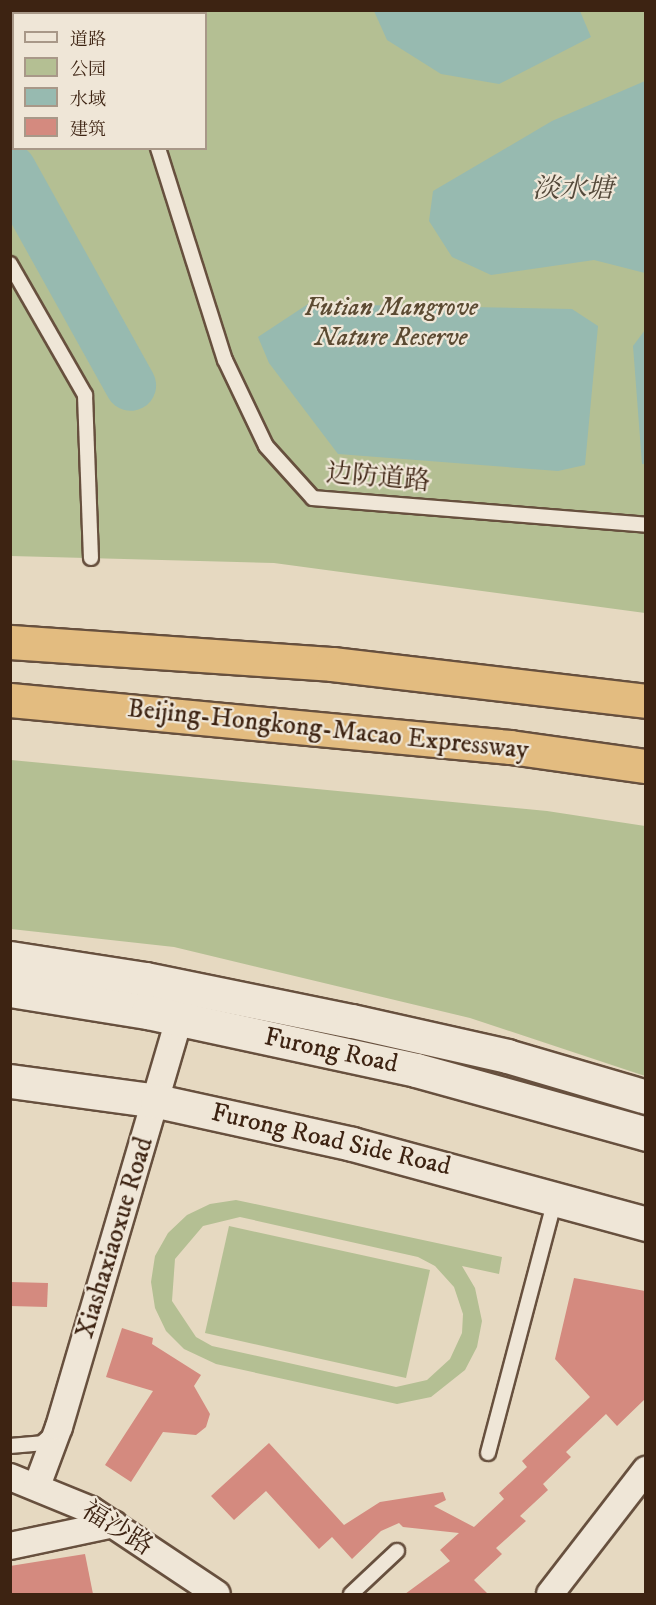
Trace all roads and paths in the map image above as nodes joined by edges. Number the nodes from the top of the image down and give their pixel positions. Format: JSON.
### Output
{"nodes":[{"id":1,"x":159,"y":150,"type":"edge"},
{"id":2,"x":10,"y":264,"type":"edge"},
{"id":3,"x":645,"y":525,"type":"edge"},
{"id":4,"x":91,"y":558,"type":"dead end"},
{"id":5,"x":10,"y":642,"type":"edge"},
{"id":6,"x":10,"y":700,"type":"edge"},
{"id":7,"x":645,"y":700,"type":"edge"},
{"id":8,"x":645,"y":766,"type":"edge"},
{"id":9,"x":10,"y":958,"type":"edge"},
{"id":10,"x":186,"y":987,"type":"junction"},
{"id":11,"x":10,"y":990,"type":"edge"},
{"id":12,"x":180,"y":1018,"type":"junction"},
{"id":13,"x":10,"y":1081,"type":"edge"},
{"id":14,"x":645,"y":1097,"type":"edge"},
{"id":15,"x":157,"y":1101,"type":"junction"},
{"id":16,"x":645,"y":1134,"type":"edge"},
{"id":17,"x":555,"y":1197,"type":"junction"},
{"id":18,"x":645,"y":1224,"type":"edge"},
{"id":19,"x":59,"y":1427,"type":"junction"},
{"id":20,"x":10,"y":1446,"type":"edge"},
{"id":21,"x":488,"y":1453,"type":"dead end"},
{"id":22,"x":645,"y":1470,"type":"edge"},
{"id":23,"x":10,"y":1477,"type":"edge"},
{"id":24,"x":37,"y":1486,"type":"junction"},
{"id":25,"x":114,"y":1524,"type":"junction"},
{"id":26,"x":10,"y":1546,"type":"edge"},
{"id":27,"x":397,"y":1551,"type":"dead end"},
{"id":28,"x":217,"y":1594,"type":"edge"},
{"id":29,"x":351,"y":1594,"type":"edge"},
{"id":30,"x":550,"y":1594,"type":"edge"}],
"edges":[{"from":1,"to":3,"type":"lane","name":"边防道路"},
{"from":2,"to":4,"type":"lane"},
{"from":5,"to":7,"type":"highway"},
{"from":6,"to":8,"type":"highway","name":"Beijing-Hongkong-Macao Expressway"},
{"from":9,"to":10,"type":"main road","name":"Furong Road"},
{"from":10,"to":12,"type":"street","name":"Xiashaxiaoxue Road"},
{"from":10,"to":14,"type":"main road","name":"Furong Road"},
{"from":11,"to":12,"type":"main road","name":"Furong Road"},
{"from":12,"to":15,"type":"street","name":"Xiashaxiaoxue Road"},
{"from":12,"to":16,"type":"main road","name":"Furong Road"},
{"from":13,"to":15,"type":"main road","name":"Furong Road Side Road"},
{"from":15,"to":17,"type":"main road","name":"Furong Road Side Road"},
{"from":15,"to":19,"type":"street","name":"Xiashaxiaoxue Road"},
{"from":17,"to":18,"type":"main road","name":"Furong Road Side Road"},
{"from":17,"to":21,"type":"lane"},
{"from":19,"to":20,"type":"lane"},
{"from":19,"to":24,"type":"street","name":"Xiashaxiaoxue Road"},
{"from":22,"to":30,"type":"street"},
{"from":23,"to":24,"type":"street","name":"福沙路"},
{"from":24,"to":25,"type":"street","name":"福沙路"},
{"from":25,"to":26,"type":"street"},
{"from":25,"to":28,"type":"street","name":"福沙路"},
{"from":27,"to":29,"type":"lane"}]}
